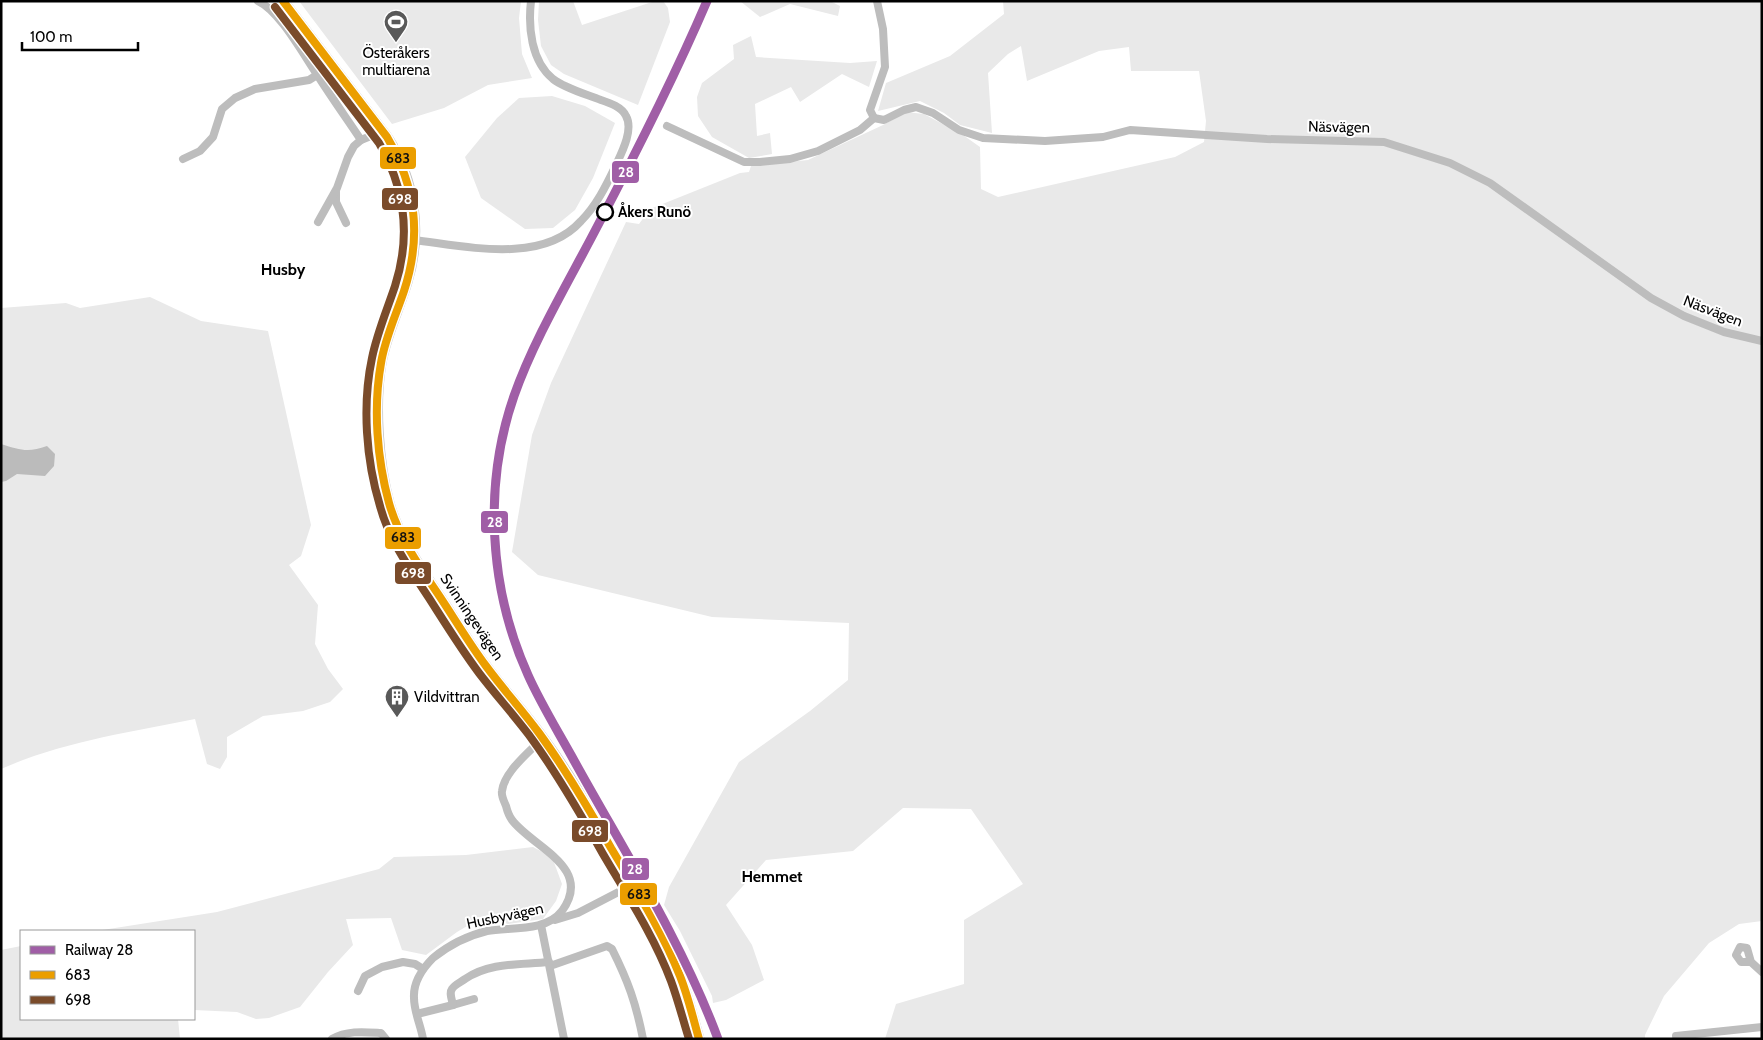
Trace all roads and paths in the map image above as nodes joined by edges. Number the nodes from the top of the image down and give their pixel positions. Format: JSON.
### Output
{"nodes":[{"id":1,"x":258,"y":1,"type":"edge"},
{"id":2,"x":283,"y":1,"type":"edge"},
{"id":3,"x":531,"y":1,"type":"edge"},
{"id":4,"x":877,"y":1,"type":"edge"},
{"id":5,"x":317,"y":75,"type":"junction"},
{"id":6,"x":874,"y":118,"type":"junction"},
{"id":7,"x":667,"y":126,"type":"dead end"},
{"id":8,"x":383,"y":131,"type":"junction"},
{"id":9,"x":361,"y":140,"type":"junction"},
{"id":10,"x":183,"y":159,"type":"dead end"},
{"id":11,"x":337,"y":188,"type":"junction"},
{"id":12,"x":318,"y":222,"type":"dead end"},
{"id":13,"x":346,"y":223,"type":"dead end"},
{"id":14,"x":414,"y":240,"type":"junction"},
{"id":15,"x":1762,"y":341,"type":"edge"},
{"id":16,"x":543,"y":738,"type":"junction"},
{"id":17,"x":632,"y":885,"type":"junction"},
{"id":18,"x":550,"y":921,"type":"junction"},
{"id":19,"x":540,"y":925,"type":"junction"},
{"id":20,"x":1751,"y":962,"type":"dead end"},
{"id":21,"x":550,"y":964,"type":"junction"},
{"id":22,"x":423,"y":969,"type":"junction"},
{"id":23,"x":1762,"y":972,"type":"edge"},
{"id":24,"x":358,"y":991,"type":"dead end"},
{"id":25,"x":474,"y":999,"type":"dead end"},
{"id":26,"x":453,"y":1005,"type":"junction"},
{"id":27,"x":417,"y":1014,"type":"junction"},
{"id":28,"x":1762,"y":1027,"type":"edge"},
{"id":29,"x":1676,"y":1036,"type":"dead end"},
{"id":30,"x":332,"y":1039,"type":"edge"},
{"id":31,"x":386,"y":1039,"type":"edge"},
{"id":32,"x":423,"y":1039,"type":"edge"},
{"id":33,"x":564,"y":1039,"type":"edge"},
{"id":34,"x":643,"y":1039,"type":"edge"},
{"id":35,"x":699,"y":1039,"type":"edge"}],
"edges":[{"from":1,"to":5,"type":"street"},
{"from":2,"to":8,"type":"main road","name":"Svinningevägen"},
{"from":3,"to":14,"type":"street"},
{"from":4,"to":6,"type":"street"},
{"from":5,"to":9,"type":"street"},
{"from":5,"to":10,"type":"street"},
{"from":6,"to":7,"type":"street"},
{"from":6,"to":15,"type":"street","name":"Näsvägen"},
{"from":8,"to":9,"type":"street"},
{"from":8,"to":14,"type":"main road","name":"Svinningevägen"},
{"from":9,"to":11,"type":"street"},
{"from":11,"to":12,"type":"street"},
{"from":11,"to":13,"type":"street"},
{"from":14,"to":16,"type":"main road","name":"Svinningevägen"},
{"from":16,"to":17,"type":"main road","name":"Svinningevägen"},
{"from":16,"to":18,"type":"street","name":"Husbyvägen"},
{"from":17,"to":18,"type":"street"},
{"from":17,"to":35,"type":"main road","name":"Svinningevägen"},
{"from":18,"to":19,"type":"street","name":"Husbyvägen"},
{"from":19,"to":21,"type":"street"},
{"from":19,"to":22,"type":"street","name":"Husbyvägen"},
{"from":20,"to":23,"type":"street"},
{"from":21,"to":26,"type":"street"},
{"from":21,"to":33,"type":"street"},
{"from":21,"to":34,"type":"street"},
{"from":22,"to":24,"type":"street"},
{"from":22,"to":27,"type":"street","name":"Husbyvägen"},
{"from":25,"to":26,"type":"street"},
{"from":26,"to":27,"type":"street"},
{"from":27,"to":32,"type":"street","name":"Husbyvägen"},
{"from":28,"to":29,"type":"street"},
{"from":30,"to":31,"type":"street"}]}
